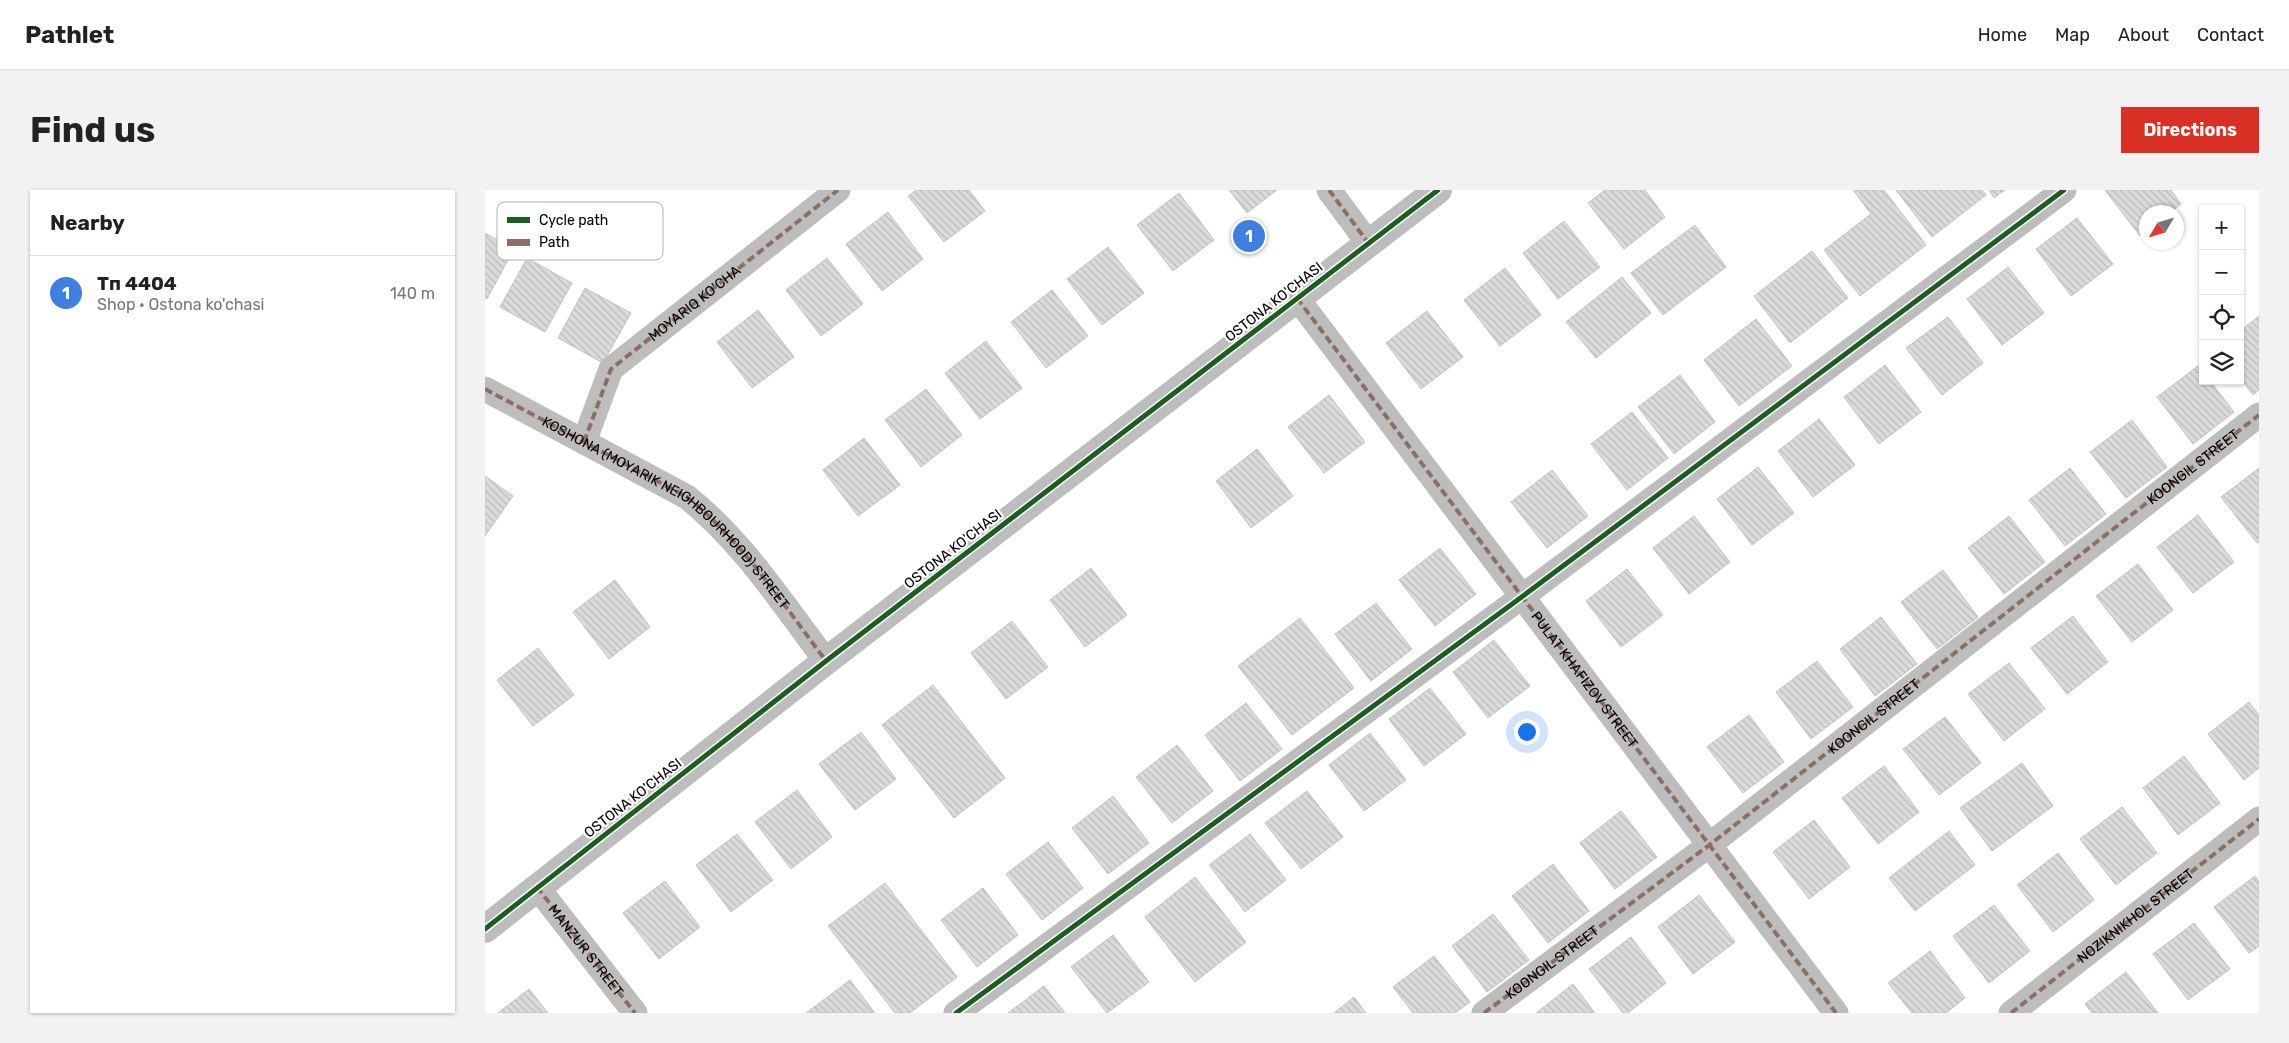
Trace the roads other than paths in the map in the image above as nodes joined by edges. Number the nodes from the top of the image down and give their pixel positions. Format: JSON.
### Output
{"nodes":[{"id":1,"x":838,"y":190,"type":"edge"},
{"id":2,"x":1329,"y":190,"type":"edge"},
{"id":3,"x":1438,"y":190,"type":"edge"},
{"id":4,"x":2064,"y":190,"type":"edge"},
{"id":5,"x":1369,"y":244,"type":"junction"},
{"id":6,"x":1297,"y":298,"type":"junction"},
{"id":7,"x":485,"y":389,"type":"edge"},
{"id":8,"x":2259,"y":415,"type":"edge"},
{"id":9,"x":584,"y":442,"type":"junction"},
{"id":10,"x":1523,"y":596,"type":"junction"},
{"id":11,"x":826,"y":661,"type":"junction"},
{"id":12,"x":2259,"y":819,"type":"edge"},
{"id":13,"x":1708,"y":846,"type":"junction"},
{"id":14,"x":537,"y":887,"type":"junction"},
{"id":15,"x":485,"y":929,"type":"edge"},
{"id":16,"x":635,"y":1013,"type":"edge"},
{"id":17,"x":956,"y":1013,"type":"edge"},
{"id":18,"x":1484,"y":1013,"type":"edge"},
{"id":19,"x":1836,"y":1013,"type":"edge"},
{"id":20,"x":2011,"y":1013,"type":"edge"}],
"edges":[{"from":1,"to":9,"type":"street","name":"MOYARIQ KO'CHA"},
{"from":2,"to":5,"type":"street"},
{"from":3,"to":5,"type":"street","name":"OSTONA KO'CHASI"},
{"from":4,"to":10,"type":"street"},
{"from":5,"to":6,"type":"street","name":"OSTONA KO'CHASI"},
{"from":6,"to":10,"type":"street","name":"PULAT KHAFIZOV STREET"},
{"from":6,"to":11,"type":"street","name":"OSTONA KO'CHASI"},
{"from":7,"to":9,"type":"street","name":"KOSHONA (MOYARIK NEIGHBOURHOOD) STREET"},
{"from":8,"to":13,"type":"street","name":"KOONGIL STREET"},
{"from":9,"to":11,"type":"street","name":"KOSHONA (MOYARIK NEIGHBOURHOOD) STREET"},
{"from":10,"to":13,"type":"street","name":"PULAT KHAFIZOV STREET"},
{"from":10,"to":17,"type":"street"},
{"from":11,"to":14,"type":"street","name":"OSTONA KO'CHASI"},
{"from":12,"to":20,"type":"street","name":"NOZIKNIKHOL STREET"},
{"from":13,"to":18,"type":"street","name":"KOONGIL STREET"},
{"from":13,"to":19,"type":"street","name":"PULAT KHAFIZOV STREET"},
{"from":14,"to":15,"type":"street","name":"OSTONA KO'CHASI"},
{"from":14,"to":16,"type":"street","name":"MANZUR STREET"}]}
